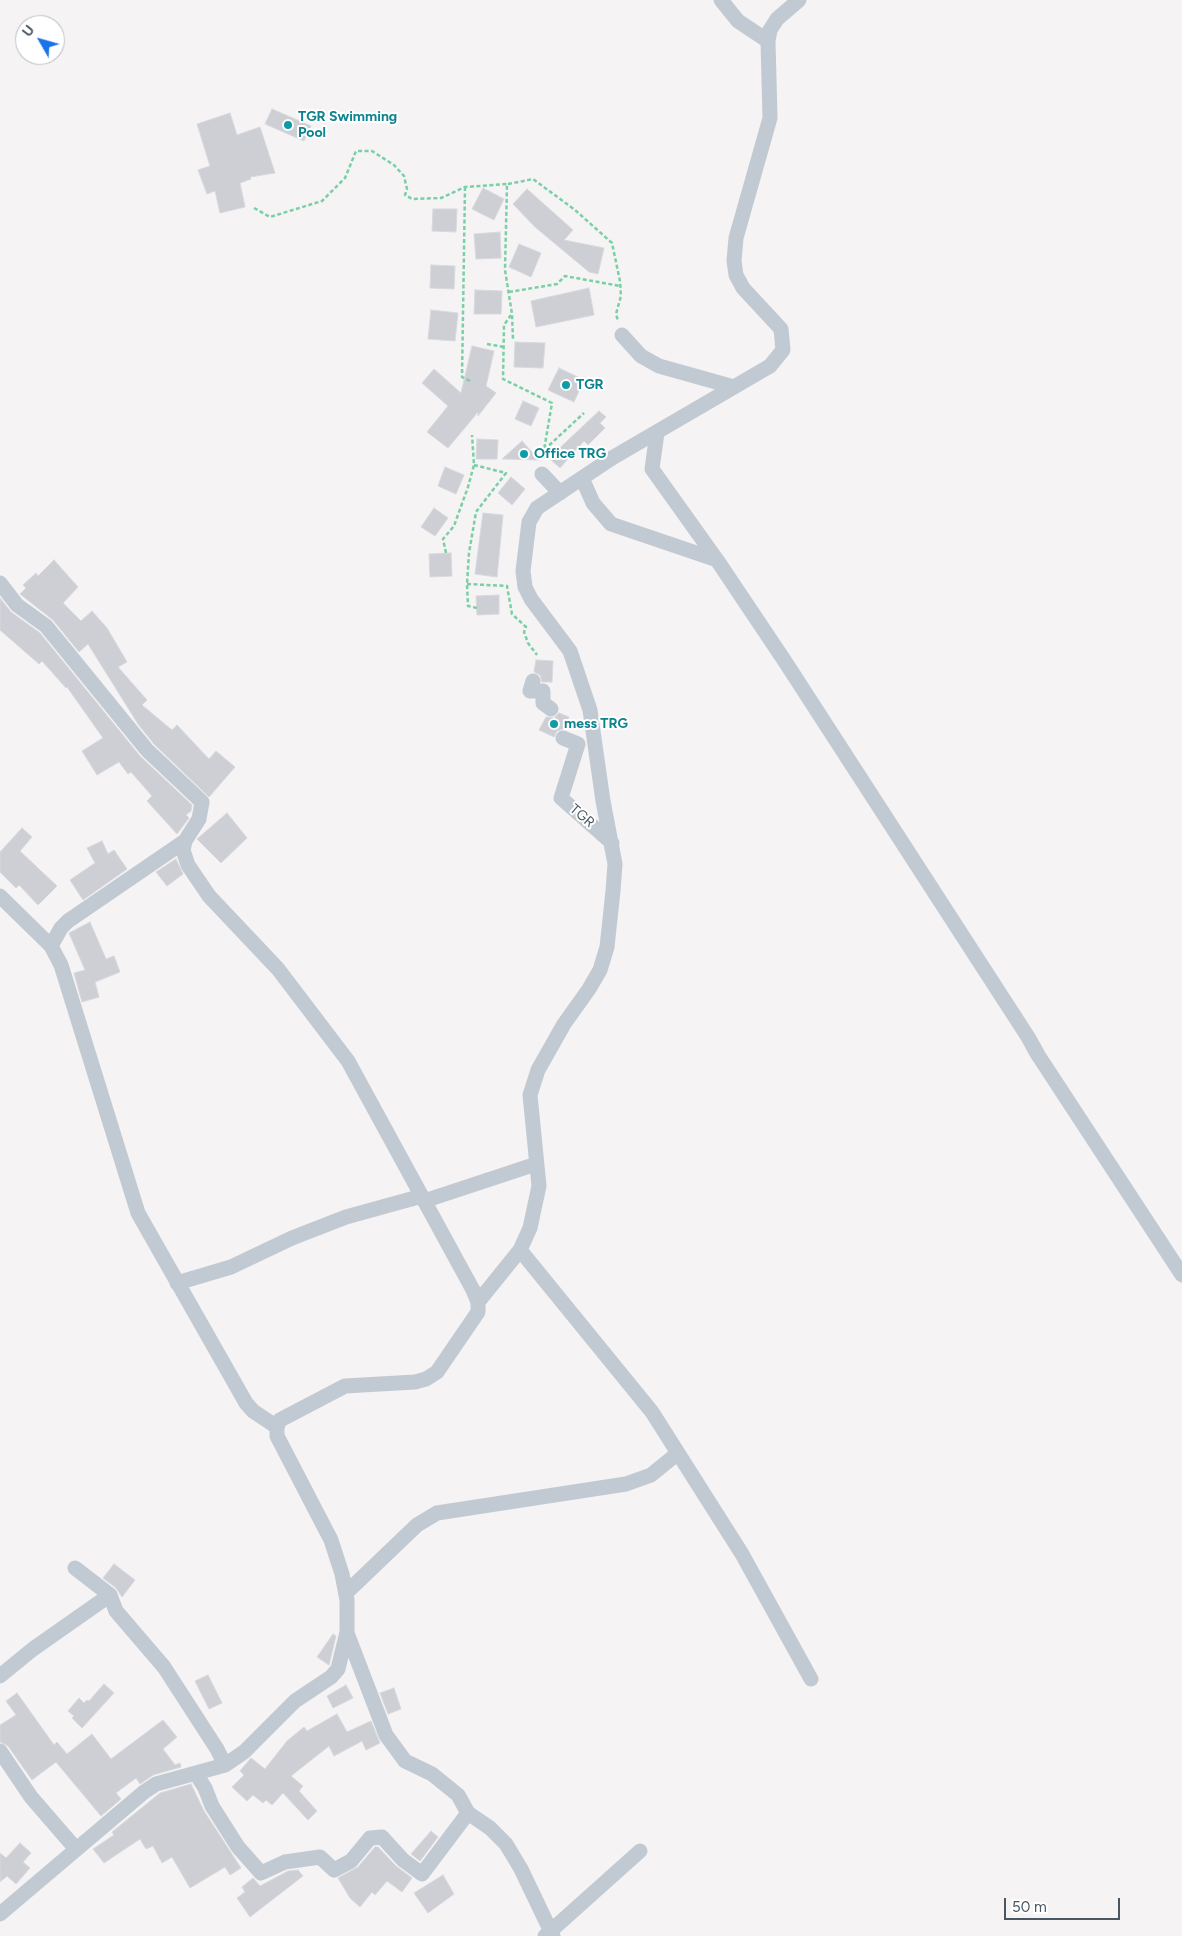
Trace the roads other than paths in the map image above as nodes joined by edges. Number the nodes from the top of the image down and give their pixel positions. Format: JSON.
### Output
{"nodes":[{"id":1,"x":722,"y":0,"type":"edge"},
{"id":2,"x":799,"y":0,"type":"edge"},
{"id":3,"x":768,"y":41,"type":"junction"},
{"id":4,"x":622,"y":335,"type":"road end"},
{"id":5,"x":734,"y":387,"type":"junction"},
{"id":6,"x":657,"y":433,"type":"junction"},
{"id":7,"x":542,"y":474,"type":"dead end"},
{"id":8,"x":582,"y":478,"type":"junction"},
{"id":9,"x":560,"y":493,"type":"junction"},
{"id":10,"x":717,"y":560,"type":"junction"},
{"id":11,"x":0,"y":583,"type":"edge"},
{"id":12,"x":533,"y":681,"type":"dead end"},
{"id":13,"x":551,"y":709,"type":"dead end"},
{"id":14,"x":563,"y":738,"type":"dead end"},
{"id":15,"x":185,"y":841,"type":"junction"},
{"id":16,"x":612,"y":842,"type":"junction"},
{"id":17,"x":0,"y":896,"type":"edge"},
{"id":18,"x":51,"y":946,"type":"junction"},
{"id":19,"x":536,"y":1164,"type":"junction"},
{"id":20,"x":423,"y":1198,"type":"junction"},
{"id":21,"x":520,"y":1250,"type":"junction"},
{"id":22,"x":1182,"y":1275,"type":"edge"},
{"id":23,"x":177,"y":1283,"type":"junction"},
{"id":24,"x":478,"y":1302,"type":"junction"},
{"id":25,"x":277,"y":1427,"type":"junction"},
{"id":26,"x":678,"y":1453,"type":"junction"},
{"id":27,"x":75,"y":1568,"type":"dead end"},
{"id":28,"x":346,"y":1593,"type":"junction"},
{"id":29,"x":110,"y":1595,"type":"junction"},
{"id":30,"x":347,"y":1632,"type":"junction"},
{"id":31,"x":0,"y":1676,"type":"edge"},
{"id":32,"x":811,"y":1679,"type":"dead end"},
{"id":33,"x":0,"y":1752,"type":"edge"},
{"id":34,"x":225,"y":1765,"type":"junction"},
{"id":35,"x":196,"y":1774,"type":"junction"},
{"id":36,"x":468,"y":1813,"type":"junction"},
{"id":37,"x":76,"y":1849,"type":"junction"},
{"id":38,"x":640,"y":1851,"type":"dead end"},
{"id":39,"x":0,"y":1914,"type":"edge"},
{"id":40,"x":549,"y":1934,"type":"edge"}],
"edges":[{"from":1,"to":3,"type":"street"},
{"from":2,"to":3,"type":"street"},
{"from":3,"to":5,"type":"street"},
{"from":4,"to":5,"type":"street"},
{"from":5,"to":6,"type":"street"},
{"from":6,"to":8,"type":"street"},
{"from":6,"to":10,"type":"street"},
{"from":7,"to":9,"type":"street"},
{"from":8,"to":9,"type":"street"},
{"from":8,"to":10,"type":"street"},
{"from":9,"to":16,"type":"street"},
{"from":10,"to":22,"type":"street"},
{"from":11,"to":15,"type":"street"},
{"from":12,"to":13,"type":"street"},
{"from":14,"to":16,"type":"street","name":"TGR"},
{"from":15,"to":18,"type":"street"},
{"from":15,"to":20,"type":"street"},
{"from":16,"to":19,"type":"street"},
{"from":17,"to":18,"type":"street"},
{"from":18,"to":23,"type":"street"},
{"from":19,"to":20,"type":"street"},
{"from":19,"to":21,"type":"street"},
{"from":20,"to":23,"type":"street"},
{"from":20,"to":24,"type":"street"},
{"from":21,"to":24,"type":"street"},
{"from":21,"to":26,"type":"street"},
{"from":23,"to":25,"type":"street"},
{"from":24,"to":25,"type":"street"},
{"from":25,"to":28,"type":"street"},
{"from":26,"to":28,"type":"street"},
{"from":26,"to":32,"type":"street"},
{"from":27,"to":29,"type":"street"},
{"from":28,"to":30,"type":"street"},
{"from":29,"to":31,"type":"street"},
{"from":29,"to":34,"type":"street"},
{"from":30,"to":34,"type":"street"},
{"from":30,"to":36,"type":"street"},
{"from":33,"to":37,"type":"street"},
{"from":34,"to":35,"type":"street"},
{"from":35,"to":36,"type":"street"},
{"from":35,"to":37,"type":"street"},
{"from":36,"to":40,"type":"street"},
{"from":37,"to":39,"type":"street"},
{"from":38,"to":40,"type":"street"}]}
